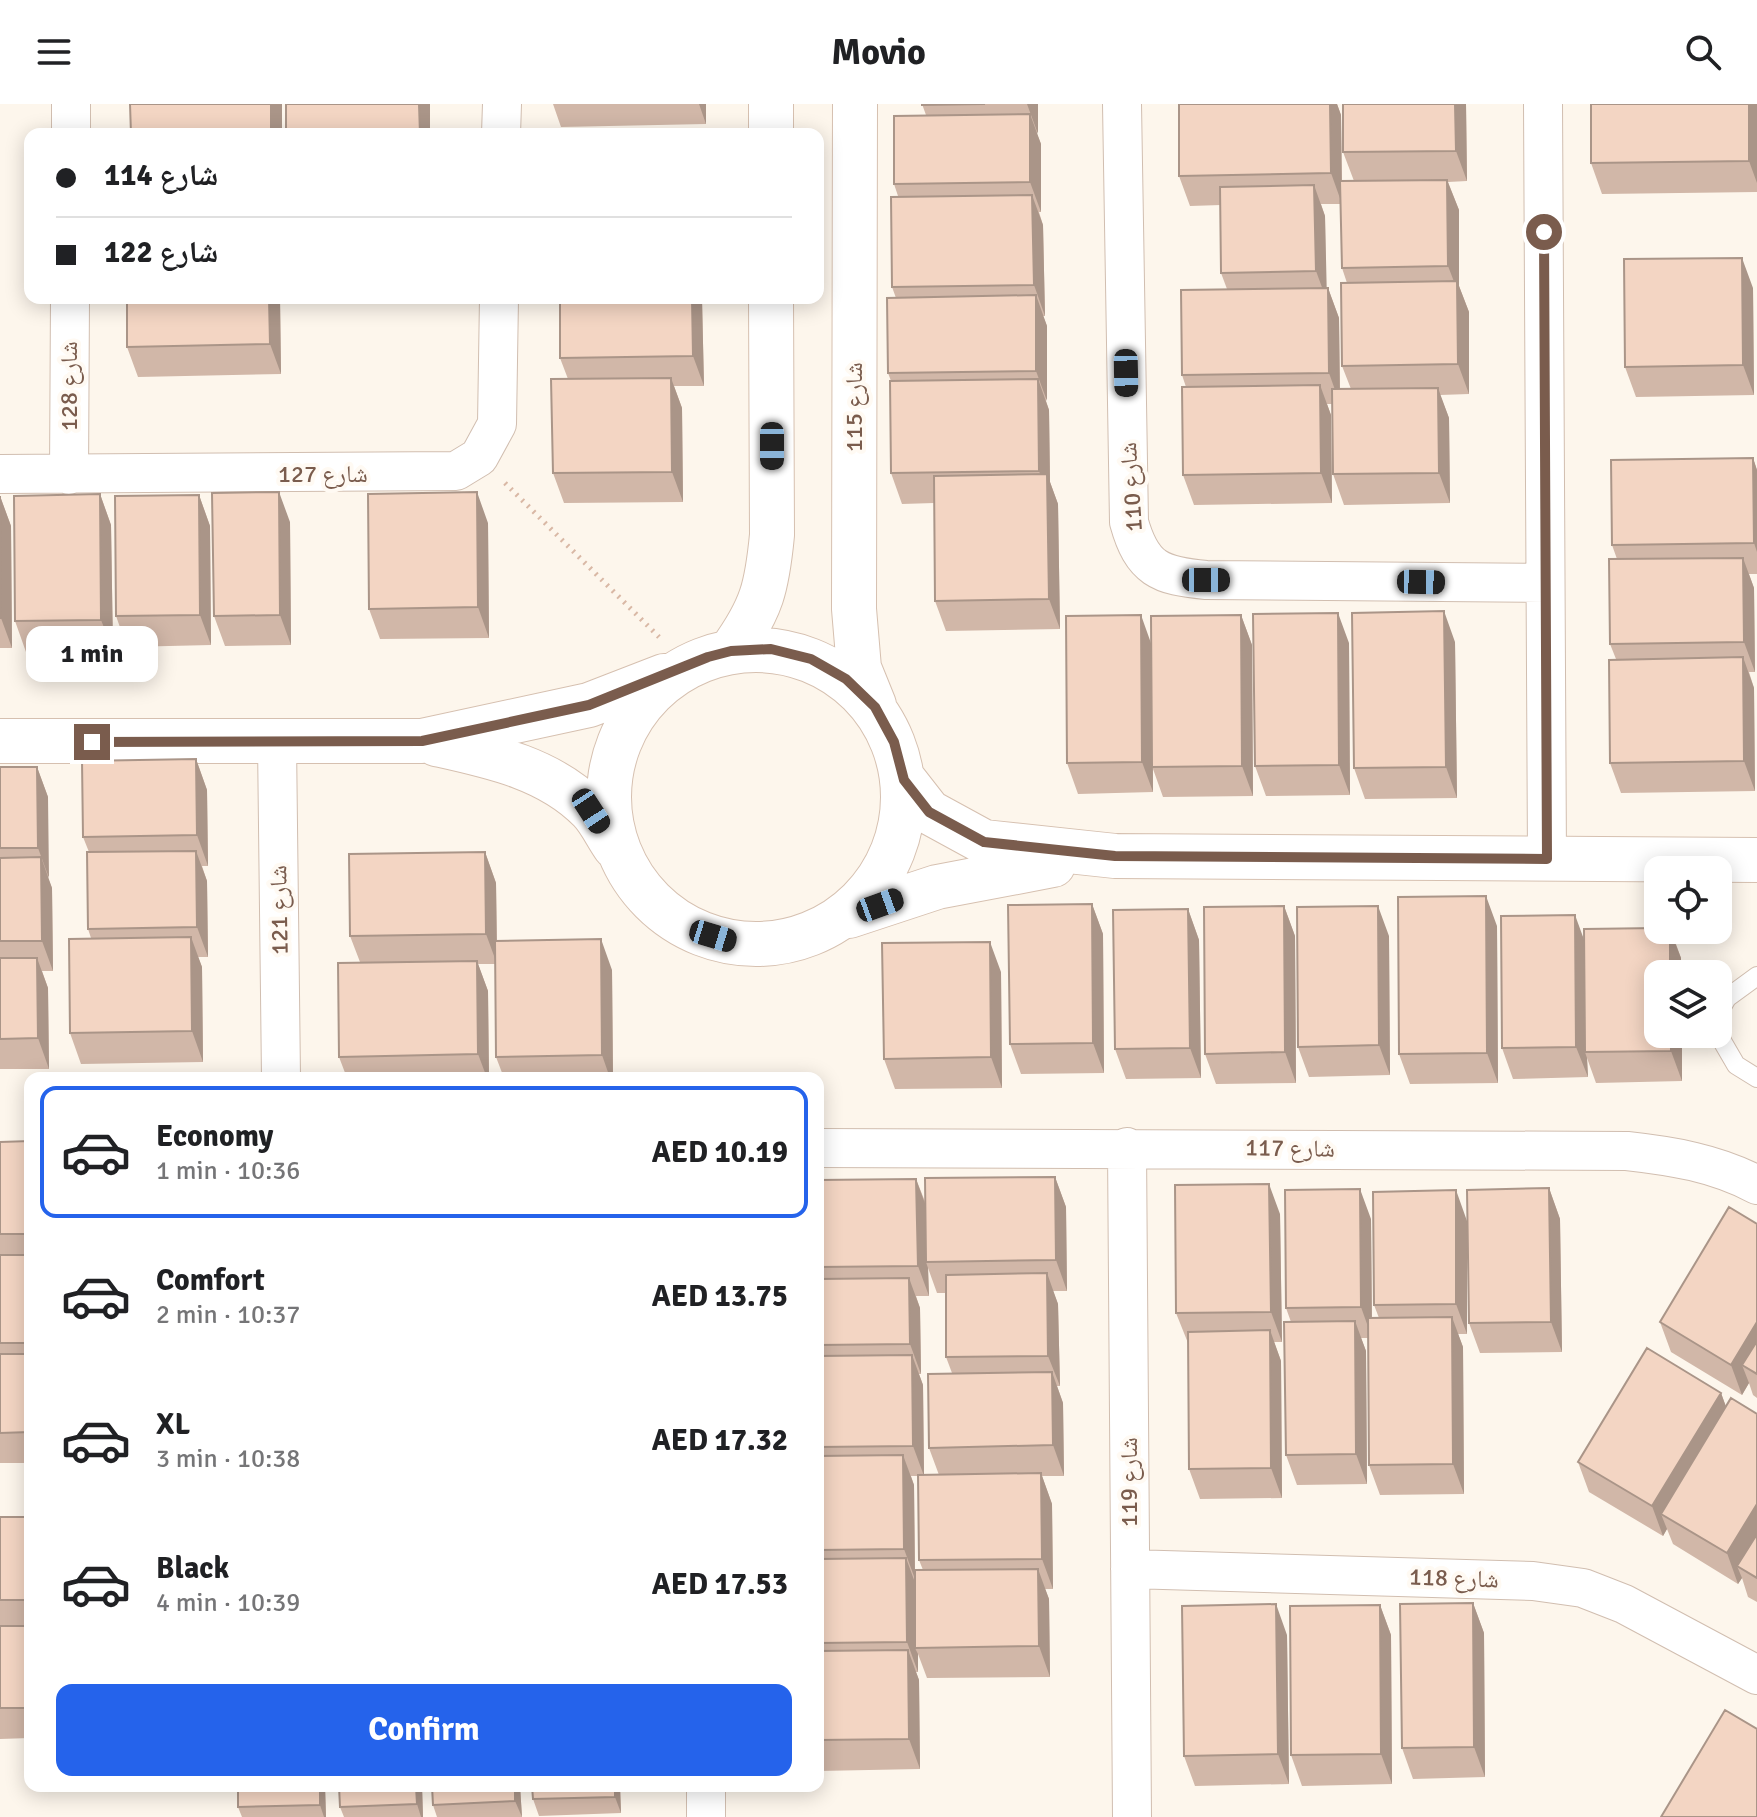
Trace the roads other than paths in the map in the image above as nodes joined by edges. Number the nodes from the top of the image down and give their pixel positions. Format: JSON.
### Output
{"nodes":[{"id":1,"x":71,"y":104,"type":"edge"},
{"id":2,"x":502,"y":104,"type":"edge"},
{"id":3,"x":771,"y":104,"type":"edge"},
{"id":4,"x":855,"y":104,"type":"edge"},
{"id":5,"x":1122,"y":104,"type":"edge"},
{"id":6,"x":1543,"y":104,"type":"edge"},
{"id":7,"x":71,"y":128,"type":"edge"},
{"id":8,"x":501,"y":128,"type":"edge"},
{"id":9,"x":771,"y":128,"type":"edge"},
{"id":10,"x":70,"y":304,"type":"edge"},
{"id":11,"x":499,"y":304,"type":"edge"},
{"id":12,"x":771,"y":304,"type":"edge"},
{"id":13,"x":0,"y":474,"type":"edge"},
{"id":14,"x":69,"y":475,"type":"junction"},
{"id":15,"x":1544,"y":583,"type":"junction"},
{"id":16,"x":731,"y":651,"type":"junction"},
{"id":17,"x":688,"y":666,"type":"junction"},
{"id":18,"x":875,"y":707,"type":"junction"},
{"id":19,"x":0,"y":741,"type":"edge"},
{"id":20,"x":422,"y":741,"type":"junction"},
{"id":21,"x":277,"y":742,"type":"junction"},
{"id":22,"x":904,"y":780,"type":"junction"},
{"id":23,"x":618,"y":852,"type":"junction"},
{"id":24,"x":1115,"y":856,"type":"junction"},
{"id":25,"x":1547,"y":859,"type":"junction"},
{"id":26,"x":1757,"y":860,"type":"edge"},
{"id":27,"x":839,"y":919,"type":"junction"},
{"id":28,"x":1757,"y":976,"type":"edge"},
{"id":29,"x":1732,"y":994,"type":"edge"},
{"id":30,"x":1726,"y":1048,"type":"edge"},
{"id":31,"x":281,"y":1072,"type":"edge"},
{"id":32,"x":1757,"y":1078,"type":"edge"},
{"id":33,"x":1127,"y":1147,"type":"junction"},
{"id":34,"x":824,"y":1148,"type":"edge"},
{"id":35,"x":1757,"y":1185,"type":"edge"},
{"id":36,"x":1130,"y":1569,"type":"junction"},
{"id":37,"x":1757,"y":1675,"type":"edge"},
{"id":38,"x":706,"y":1792,"type":"edge"},
{"id":39,"x":706,"y":1817,"type":"edge"},
{"id":40,"x":1132,"y":1817,"type":"edge"}],
"edges":[{"from":1,"to":7,"type":"street"},
{"from":2,"to":8,"type":"street"},
{"from":3,"to":9,"type":"street"},
{"from":4,"to":18,"type":"street","name":"شارع 115"},
{"from":5,"to":15,"type":"street","name":"شارع 110"},
{"from":6,"to":15,"type":"street"},
{"from":10,"to":14,"type":"street","name":"شارع 128"},
{"from":11,"to":14,"type":"street","name":"شارع 127"},
{"from":12,"to":16,"type":"street"},
{"from":13,"to":14,"type":"street","name":"شارع 127"},
{"from":15,"to":25,"type":"street"},
{"from":16,"to":17,"type":"street"},
{"from":16,"to":18,"type":"street"},
{"from":17,"to":20,"type":"street"},
{"from":17,"to":23,"type":"street"},
{"from":18,"to":22,"type":"street"},
{"from":19,"to":21,"type":"street"},
{"from":20,"to":21,"type":"street"},
{"from":20,"to":23,"type":"street"},
{"from":21,"to":31,"type":"street","name":"شارع 121"},
{"from":22,"to":24,"type":"street"},
{"from":22,"to":27,"type":"street"},
{"from":23,"to":27,"type":"street"},
{"from":24,"to":25,"type":"street"},
{"from":24,"to":27,"type":"street"},
{"from":25,"to":26,"type":"street"},
{"from":28,"to":29,"type":"lane"},
{"from":30,"to":32,"type":"lane"},
{"from":33,"to":34,"type":"street","name":"شارع 117"},
{"from":33,"to":35,"type":"street","name":"شارع 117"},
{"from":33,"to":36,"type":"street","name":"شارع 119"},
{"from":36,"to":37,"type":"street","name":"شارع 118"},
{"from":36,"to":40,"type":"street","name":"شارع 119"},
{"from":38,"to":39,"type":"street"}]}
